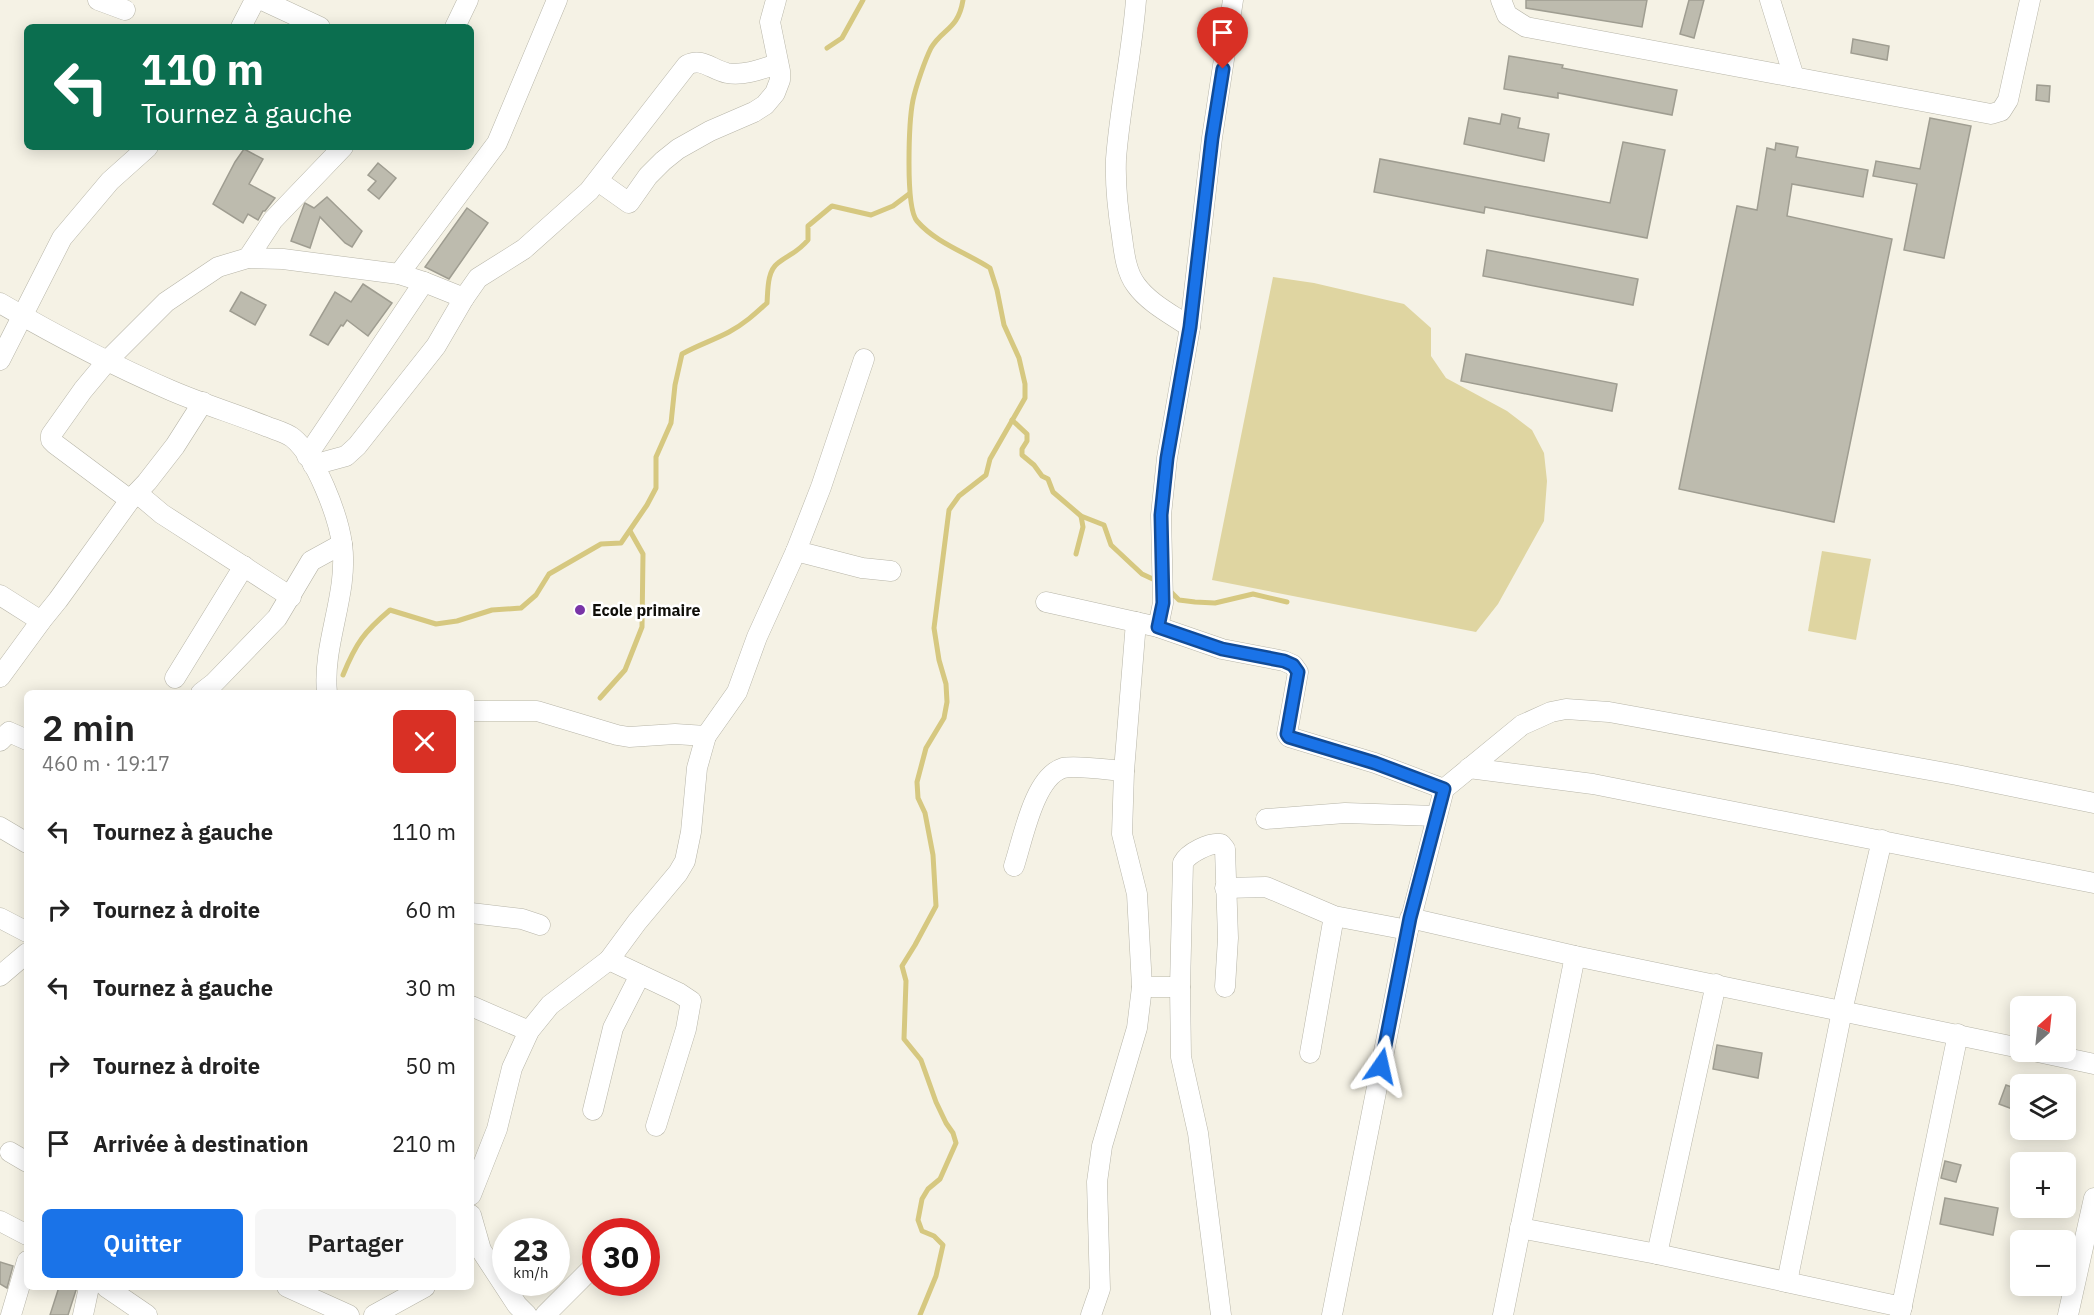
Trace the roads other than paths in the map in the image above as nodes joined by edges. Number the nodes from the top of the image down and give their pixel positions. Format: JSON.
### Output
{"nodes":[{"id":1,"x":98,"y":0,"type":"edge"},
{"id":2,"x":255,"y":0,"type":"edge"},
{"id":3,"x":262,"y":0,"type":"edge"},
{"id":4,"x":468,"y":0,"type":"edge"},
{"id":5,"x":557,"y":0,"type":"edge"},
{"id":6,"x":776,"y":0,"type":"edge"},
{"id":7,"x":1136,"y":0,"type":"edge"},
{"id":8,"x":1233,"y":0,"type":"edge"},
{"id":9,"x":1501,"y":0,"type":"edge"},
{"id":10,"x":1770,"y":0,"type":"edge"},
{"id":11,"x":2030,"y":0,"type":"edge"},
{"id":12,"x":302,"y":8,"type":"edge"},
{"id":13,"x":125,"y":10,"type":"dead end"},
{"id":14,"x":243,"y":24,"type":"edge"},
{"id":15,"x":317,"y":24,"type":"edge"},
{"id":16,"x":456,"y":24,"type":"edge"},
{"id":17,"x":777,"y":64,"type":"junction"},
{"id":18,"x":1794,"y":76,"type":"junction"},
{"id":19,"x":145,"y":150,"type":"edge"},
{"id":20,"x":340,"y":150,"type":"edge"},
{"id":21,"x":598,"y":181,"type":"junction"},
{"id":22,"x":248,"y":258,"type":"junction"},
{"id":23,"x":399,"y":274,"type":"junction"},
{"id":24,"x":424,"y":282,"type":"junction"},
{"id":25,"x":464,"y":298,"type":"junction"},
{"id":26,"x":0,"y":303,"type":"edge"},
{"id":27,"x":22,"y":316,"type":"junction"},
{"id":28,"x":1190,"y":327,"type":"junction"},
{"id":29,"x":864,"y":359,"type":"dead end"},
{"id":30,"x":0,"y":360,"type":"edge"},
{"id":31,"x":108,"y":360,"type":"junction"},
{"id":32,"x":203,"y":402,"type":"junction"},
{"id":33,"x":310,"y":460,"type":"junction"},
{"id":34,"x":133,"y":496,"type":"junction"},
{"id":35,"x":342,"y":544,"type":"junction"},
{"id":36,"x":796,"y":551,"type":"junction"},
{"id":37,"x":244,"y":566,"type":"junction"},
{"id":38,"x":891,"y":571,"type":"dead end"},
{"id":39,"x":0,"y":595,"type":"edge"},
{"id":40,"x":291,"y":597,"type":"junction"},
{"id":41,"x":1046,"y":602,"type":"dead end"},
{"id":42,"x":41,"y":621,"type":"junction"},
{"id":43,"x":1136,"y":622,"type":"junction"},
{"id":44,"x":1158,"y":627,"type":"junction"},
{"id":45,"x":1,"y":673,"type":"edge"},
{"id":46,"x":175,"y":678,"type":"dead end"},
{"id":47,"x":205,"y":690,"type":"edge"},
{"id":48,"x":327,"y":690,"type":"edge"},
{"id":49,"x":474,"y":711,"type":"edge"},
{"id":50,"x":706,"y":736,"type":"junction"},
{"id":51,"x":24,"y":739,"type":"edge"},
{"id":52,"x":0,"y":741,"type":"edge"},
{"id":53,"x":1468,"y":768,"type":"junction"},
{"id":54,"x":1124,"y":771,"type":"junction"},
{"id":55,"x":1444,"y":789,"type":"junction"},
{"id":56,"x":2094,"y":803,"type":"edge"},
{"id":57,"x":1436,"y":816,"type":"junction"},
{"id":58,"x":1266,"y":819,"type":"dead end"},
{"id":59,"x":0,"y":827,"type":"edge"},
{"id":60,"x":1882,"y":840,"type":"junction"},
{"id":61,"x":24,"y":841,"type":"edge"},
{"id":62,"x":1014,"y":866,"type":"dead end"},
{"id":63,"x":2094,"y":883,"type":"edge"},
{"id":64,"x":1225,"y":888,"type":"junction"},
{"id":65,"x":474,"y":913,"type":"edge"},
{"id":66,"x":1334,"y":916,"type":"junction"},
{"id":67,"x":0,"y":918,"type":"edge"},
{"id":68,"x":1409,"y":924,"type":"junction"},
{"id":69,"x":540,"y":925,"type":"dead end"},
{"id":70,"x":24,"y":930,"type":"edge"},
{"id":71,"x":24,"y":956,"type":"edge"},
{"id":72,"x":1575,"y":956,"type":"junction"},
{"id":73,"x":609,"y":960,"type":"junction"},
{"id":74,"x":640,"y":975,"type":"junction"},
{"id":75,"x":0,"y":976,"type":"edge"},
{"id":76,"x":1716,"y":984,"type":"junction"},
{"id":77,"x":1142,"y":987,"type":"junction"},
{"id":78,"x":1180,"y":987,"type":"junction"},
{"id":79,"x":1225,"y":987,"type":"dead end"},
{"id":80,"x":474,"y":1007,"type":"edge"},
{"id":81,"x":1842,"y":1011,"type":"junction"},
{"id":82,"x":529,"y":1031,"type":"junction"},
{"id":83,"x":1958,"y":1034,"type":"junction"},
{"id":84,"x":2010,"y":1046,"type":"edge"},
{"id":85,"x":1310,"y":1053,"type":"dead end"},
{"id":86,"x":2076,"y":1060,"type":"edge"},
{"id":87,"x":2094,"y":1064,"type":"edge"},
{"id":88,"x":593,"y":1110,"type":"dead end"},
{"id":89,"x":656,"y":1125,"type":"dead end"},
{"id":90,"x":474,"y":1187,"type":"edge"},
{"id":91,"x":2094,"y":1198,"type":"edge"},
{"id":92,"x":0,"y":1221,"type":"edge"},
{"id":93,"x":1520,"y":1228,"type":"junction"},
{"id":94,"x":24,"y":1233,"type":"edge"},
{"id":95,"x":474,"y":1238,"type":"edge"},
{"id":96,"x":476,"y":1253,"type":"edge"},
{"id":97,"x":1658,"y":1254,"type":"junction"},
{"id":98,"x":24,"y":1271,"type":"edge"},
{"id":99,"x":582,"y":1278,"type":"edge"},
{"id":100,"x":1787,"y":1282,"type":"junction"},
{"id":101,"x":88,"y":1290,"type":"edge"},
{"id":102,"x":110,"y":1290,"type":"edge"},
{"id":103,"x":294,"y":1290,"type":"edge"},
{"id":104,"x":420,"y":1290,"type":"edge"},
{"id":105,"x":1901,"y":1311,"type":"edge"},
{"id":106,"x":11,"y":1315,"type":"edge"},
{"id":107,"x":83,"y":1315,"type":"edge"},
{"id":108,"x":147,"y":1315,"type":"edge"},
{"id":109,"x":349,"y":1315,"type":"edge"},
{"id":110,"x":374,"y":1315,"type":"edge"},
{"id":111,"x":527,"y":1315,"type":"edge"},
{"id":112,"x":545,"y":1315,"type":"edge"},
{"id":113,"x":1091,"y":1315,"type":"edge"},
{"id":114,"x":1221,"y":1315,"type":"edge"},
{"id":115,"x":1332,"y":1315,"type":"edge"},
{"id":116,"x":1503,"y":1315,"type":"edge"},
{"id":117,"x":2068,"y":1315,"type":"edge"}],
"edges":[{"from":1,"to":13,"type":"street"},
{"from":2,"to":14,"type":"street"},
{"from":3,"to":12,"type":"street"},
{"from":4,"to":16,"type":"street"},
{"from":5,"to":23,"type":"street"},
{"from":6,"to":17,"type":"street"},
{"from":7,"to":28,"type":"street"},
{"from":8,"to":28,"type":"street"},
{"from":9,"to":18,"type":"street"},
{"from":10,"to":18,"type":"street"},
{"from":11,"to":18,"type":"street"},
{"from":12,"to":15,"type":"street"},
{"from":17,"to":21,"type":"street"},
{"from":17,"to":21,"type":"street"},
{"from":19,"to":27,"type":"street"},
{"from":20,"to":22,"type":"street"},
{"from":21,"to":25,"type":"street"},
{"from":22,"to":23,"type":"street"},
{"from":22,"to":31,"type":"street"},
{"from":23,"to":24,"type":"street"},
{"from":24,"to":25,"type":"street"},
{"from":24,"to":33,"type":"street"},
{"from":25,"to":33,"type":"street"},
{"from":26,"to":27,"type":"street"},
{"from":27,"to":30,"type":"street"},
{"from":27,"to":31,"type":"street"},
{"from":28,"to":44,"type":"street"},
{"from":29,"to":36,"type":"street"},
{"from":31,"to":32,"type":"street"},
{"from":31,"to":34,"type":"street"},
{"from":32,"to":33,"type":"street"},
{"from":32,"to":34,"type":"street"},
{"from":33,"to":35,"type":"street"},
{"from":34,"to":37,"type":"street"},
{"from":34,"to":42,"type":"street"},
{"from":35,"to":40,"type":"street"},
{"from":35,"to":48,"type":"street"},
{"from":36,"to":38,"type":"street"},
{"from":36,"to":50,"type":"street"},
{"from":37,"to":40,"type":"street"},
{"from":37,"to":46,"type":"street"},
{"from":39,"to":42,"type":"street"},
{"from":40,"to":47,"type":"street"},
{"from":41,"to":43,"type":"street"},
{"from":42,"to":45,"type":"street"},
{"from":43,"to":44,"type":"street"},
{"from":43,"to":54,"type":"street"},
{"from":44,"to":55,"type":"street"},
{"from":49,"to":50,"type":"street"},
{"from":50,"to":73,"type":"street"},
{"from":51,"to":52,"type":"street"},
{"from":53,"to":55,"type":"street"},
{"from":53,"to":56,"type":"street"},
{"from":53,"to":60,"type":"street"},
{"from":54,"to":62,"type":"street"},
{"from":54,"to":77,"type":"street"},
{"from":55,"to":57,"type":"street"},
{"from":57,"to":58,"type":"street"},
{"from":57,"to":68,"type":"street"},
{"from":59,"to":61,"type":"street"},
{"from":60,"to":63,"type":"street"},
{"from":60,"to":81,"type":"street"},
{"from":64,"to":66,"type":"street"},
{"from":64,"to":78,"type":"street"},
{"from":64,"to":79,"type":"street"},
{"from":65,"to":69,"type":"street"},
{"from":66,"to":68,"type":"street"},
{"from":66,"to":85,"type":"street"},
{"from":67,"to":70,"type":"street"},
{"from":68,"to":72,"type":"street"},
{"from":68,"to":115,"type":"street"},
{"from":71,"to":75,"type":"street"},
{"from":72,"to":76,"type":"street"},
{"from":72,"to":93,"type":"street"},
{"from":73,"to":74,"type":"street"},
{"from":73,"to":82,"type":"street"},
{"from":74,"to":88,"type":"street"},
{"from":74,"to":89,"type":"street"},
{"from":76,"to":81,"type":"street"},
{"from":76,"to":97,"type":"street"},
{"from":77,"to":78,"type":"street"},
{"from":77,"to":113,"type":"street"},
{"from":78,"to":114,"type":"street"},
{"from":80,"to":82,"type":"street"},
{"from":81,"to":83,"type":"street"},
{"from":81,"to":100,"type":"street"},
{"from":82,"to":90,"type":"street"},
{"from":83,"to":84,"type":"street"},
{"from":83,"to":105,"type":"street"},
{"from":86,"to":87,"type":"street"},
{"from":91,"to":117,"type":"street"},
{"from":92,"to":94,"type":"street"},
{"from":93,"to":97,"type":"street"},
{"from":93,"to":116,"type":"street"},
{"from":95,"to":96,"type":"street"},
{"from":96,"to":111,"type":"street"},
{"from":97,"to":100,"type":"street"},
{"from":98,"to":106,"type":"street"},
{"from":99,"to":112,"type":"street"},
{"from":100,"to":105,"type":"street"},
{"from":101,"to":107,"type":"street"},
{"from":102,"to":108,"type":"street"},
{"from":103,"to":109,"type":"street"},
{"from":104,"to":110,"type":"street"}]}
